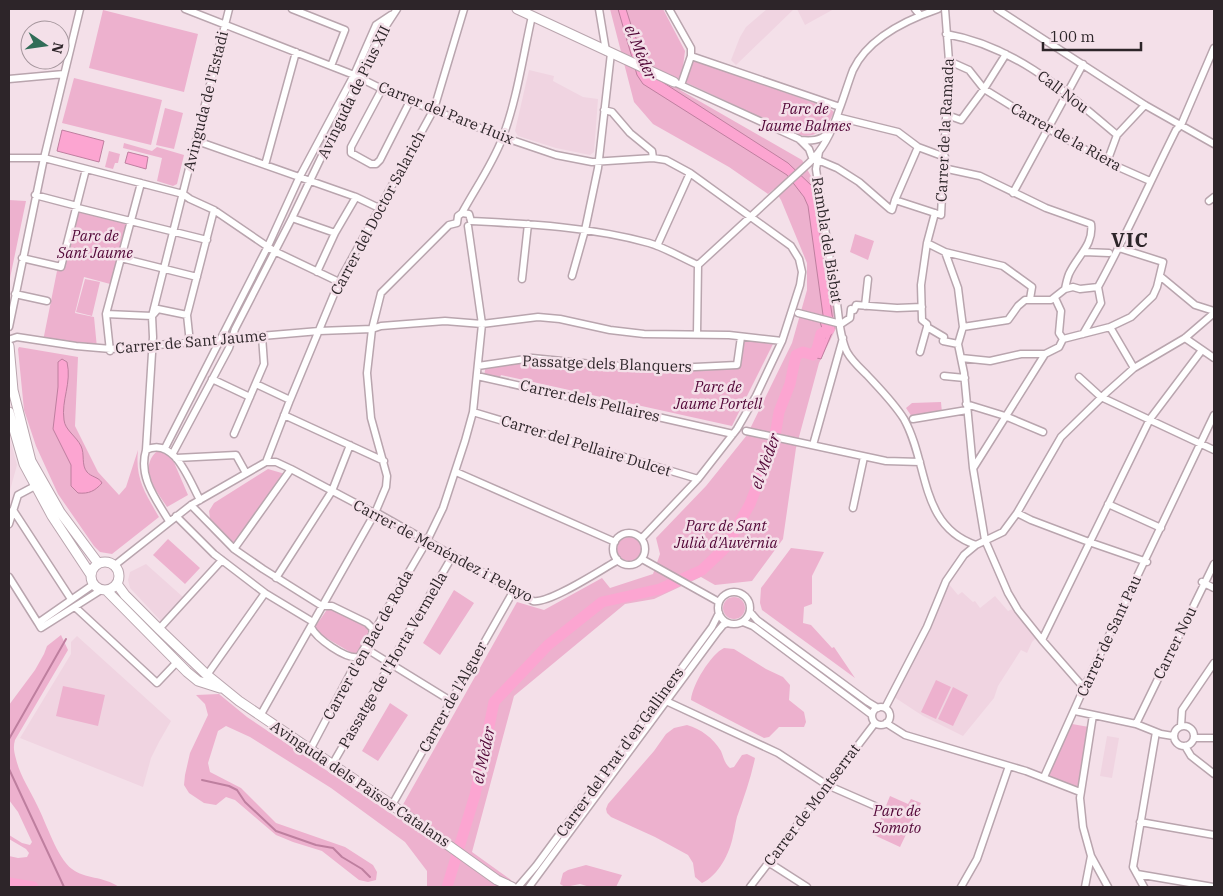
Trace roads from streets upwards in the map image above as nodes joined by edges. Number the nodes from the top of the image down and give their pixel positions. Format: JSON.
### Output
{"nodes":[{"id":1,"x":80,"y":9,"type":"edge"},
{"id":2,"x":185,"y":9,"type":"edge"},
{"id":3,"x":229,"y":9,"type":"edge"},
{"id":4,"x":292,"y":9,"type":"edge"},
{"id":5,"x":464,"y":9,"type":"edge"},
{"id":6,"x":516,"y":9,"type":"edge"},
{"id":7,"x":599,"y":9,"type":"edge"},
{"id":8,"x":670,"y":9,"type":"edge"},
{"id":9,"x":916,"y":9,"type":"edge"},
{"id":10,"x":938,"y":9,"type":"edge"},
{"id":11,"x":945,"y":9,"type":"edge"},
{"id":12,"x":1001,"y":10,"type":"edge"},
{"id":13,"x":396,"y":11,"type":"edge"},
{"id":14,"x":532,"y":12,"type":"edge"},
{"id":15,"x":920,"y":16,"type":"junction"},
{"id":16,"x":225,"y":25,"type":"junction"},
{"id":17,"x":946,"y":34,"type":"junction"},
{"id":18,"x":1214,"y":48,"type":"edge"},
{"id":19,"x":296,"y":52,"type":"junction"},
{"id":20,"x":611,"y":53,"type":"junction"},
{"id":21,"x":1006,"y":54,"type":"junction"},
{"id":22,"x":691,"y":56,"type":"junction"},
{"id":23,"x":949,"y":61,"type":"junction"},
{"id":24,"x":1083,"y":64,"type":"junction"},
{"id":25,"x":331,"y":66,"type":"junction"},
{"id":26,"x":64,"y":74,"type":"junction"},
{"id":27,"x":357,"y":77,"type":"junction"},
{"id":28,"x":9,"y":79,"type":"edge"},
{"id":29,"x":678,"y":83,"type":"junction"},
{"id":30,"x":382,"y":89,"type":"junction"},
{"id":31,"x":984,"y":89,"type":"junction"},
{"id":32,"x":1067,"y":94,"type":"junction"},
{"id":33,"x":410,"y":101,"type":"junction"},
{"id":34,"x":1145,"y":105,"type":"junction"},
{"id":35,"x":840,"y":107,"type":"junction"},
{"id":36,"x":434,"y":109,"type":"junction"},
{"id":37,"x":604,"y":110,"type":"junction"},
{"id":38,"x":947,"y":115,"type":"junction"},
{"id":39,"x":837,"y":117,"type":"junction"},
{"id":40,"x":1182,"y":125,"type":"junction"},
{"id":41,"x":833,"y":127,"type":"junction"},
{"id":42,"x":1047,"y":128,"type":"junction"},
{"id":43,"x":1117,"y":135,"type":"junction"},
{"id":44,"x":503,"y":137,"type":"junction"},
{"id":45,"x":799,"y":139,"type":"junction"},
{"id":46,"x":197,"y":141,"type":"junction"},
{"id":47,"x":1214,"y":144,"type":"edge"},
{"id":48,"x":918,"y":147,"type":"junction"},
{"id":49,"x":945,"y":157,"type":"junction"},
{"id":50,"x":9,"y":158,"type":"edge"},
{"id":51,"x":44,"y":158,"type":"junction"},
{"id":52,"x":653,"y":158,"type":"junction"},
{"id":53,"x":813,"y":161,"type":"junction"},
{"id":54,"x":599,"y":162,"type":"junction"},
{"id":55,"x":1107,"y":162,"type":"junction"},
{"id":56,"x":265,"y":165,"type":"junction"},
{"id":57,"x":943,"y":168,"type":"junction"},
{"id":58,"x":86,"y":169,"type":"junction"},
{"id":59,"x":690,"y":173,"type":"junction"},
{"id":60,"x":299,"y":178,"type":"junction"},
{"id":61,"x":1150,"y":181,"type":"junction"},
{"id":62,"x":310,"y":182,"type":"junction"},
{"id":63,"x":141,"y":183,"type":"junction"},
{"id":64,"x":1013,"y":193,"type":"junction"},
{"id":65,"x":183,"y":194,"type":"junction"},
{"id":66,"x":35,"y":196,"type":"junction"},
{"id":67,"x":356,"y":197,"type":"junction"},
{"id":68,"x":896,"y":198,"type":"junction"},
{"id":69,"x":76,"y":206,"type":"junction"},
{"id":70,"x":380,"y":208,"type":"junction"},
{"id":71,"x":214,"y":210,"type":"junction"},
{"id":72,"x":462,"y":213,"type":"junction"},
{"id":73,"x":935,"y":214,"type":"junction"},
{"id":74,"x":751,"y":216,"type":"junction"},
{"id":75,"x":292,"y":218,"type":"junction"},
{"id":76,"x":132,"y":220,"type":"junction"},
{"id":77,"x":457,"y":223,"type":"junction"},
{"id":78,"x":469,"y":224,"type":"junction"},
{"id":79,"x":528,"y":224,"type":"junction"},
{"id":80,"x":585,"y":230,"type":"junction"},
{"id":81,"x":173,"y":231,"type":"junction"},
{"id":82,"x":335,"y":233,"type":"junction"},
{"id":83,"x":206,"y":240,"type":"junction"},
{"id":84,"x":927,"y":242,"type":"junction"},
{"id":85,"x":268,"y":246,"type":"junction"},
{"id":86,"x":657,"y":246,"type":"junction"},
{"id":87,"x":1119,"y":248,"type":"junction"},
{"id":88,"x":274,"y":251,"type":"junction"},
{"id":89,"x":945,"y":252,"type":"junction"},
{"id":90,"x":1084,"y":252,"type":"junction"},
{"id":91,"x":1109,"y":253,"type":"dead end"},
{"id":92,"x":22,"y":258,"type":"junction"},
{"id":93,"x":120,"y":258,"type":"junction"},
{"id":94,"x":698,"y":265,"type":"junction"},
{"id":95,"x":163,"y":268,"type":"junction"},
{"id":96,"x":317,"y":272,"type":"junction"},
{"id":97,"x":1160,"y":274,"type":"junction"},
{"id":98,"x":572,"y":276,"type":"dead end"},
{"id":99,"x":196,"y":277,"type":"junction"},
{"id":100,"x":868,"y":278,"type":"dead end"},
{"id":101,"x":522,"y":279,"type":"dead end"},
{"id":102,"x":339,"y":282,"type":"junction"},
{"id":103,"x":1098,"y":287,"type":"junction"},
{"id":104,"x":1065,"y":289,"type":"junction"},
{"id":105,"x":15,"y":294,"type":"junction"},
{"id":106,"x":1055,"y":298,"type":"junction"},
{"id":107,"x":1030,"y":299,"type":"junction"},
{"id":108,"x":47,"y":301,"type":"dead end"},
{"id":109,"x":865,"y":306,"type":"junction"},
{"id":110,"x":922,"y":307,"type":"junction"},
{"id":111,"x":1214,"y":312,"type":"edge"},
{"id":112,"x":798,"y":313,"type":"dead end"},
{"id":113,"x":106,"y":314,"type":"junction"},
{"id":114,"x":187,"y":315,"type":"junction"},
{"id":115,"x":152,"y":316,"type":"junction"},
{"id":116,"x":482,"y":324,"type":"junction"},
{"id":117,"x":841,"y":326,"type":"junction"},
{"id":118,"x":9,"y":327,"type":"edge"},
{"id":119,"x":927,"y":327,"type":"junction"},
{"id":120,"x":963,"y":327,"type":"junction"},
{"id":121,"x":1110,"y":327,"type":"junction"},
{"id":122,"x":372,"y":329,"type":"junction"},
{"id":123,"x":319,"y":331,"type":"junction"},
{"id":124,"x":697,"y":334,"type":"junction"},
{"id":125,"x":1083,"y":334,"type":"junction"},
{"id":126,"x":262,"y":336,"type":"junction"},
{"id":127,"x":741,"y":337,"type":"junction"},
{"id":128,"x":843,"y":337,"type":"junction"},
{"id":129,"x":1185,"y":338,"type":"junction"},
{"id":130,"x":230,"y":339,"type":"junction"},
{"id":131,"x":219,"y":340,"type":"junction"},
{"id":132,"x":1063,"y":340,"type":"junction"},
{"id":133,"x":9,"y":341,"type":"edge"},
{"id":134,"x":782,"y":341,"type":"junction"},
{"id":135,"x":190,"y":343,"type":"junction"},
{"id":136,"x":958,"y":344,"type":"junction"},
{"id":137,"x":152,"y":346,"type":"junction"},
{"id":138,"x":111,"y":350,"type":"junction"},
{"id":139,"x":1202,"y":350,"type":"junction"},
{"id":140,"x":920,"y":352,"type":"dead end"},
{"id":141,"x":1046,"y":354,"type":"junction"},
{"id":142,"x":961,"y":358,"type":"junction"},
{"id":143,"x":1214,"y":358,"type":"edge"},
{"id":144,"x":478,"y":366,"type":"junction"},
{"id":145,"x":1134,"y":368,"type":"junction"},
{"id":146,"x":477,"y":376,"type":"junction"},
{"id":147,"x":944,"y":376,"type":"dead end"},
{"id":148,"x":965,"y":378,"type":"junction"},
{"id":149,"x":1079,"y":378,"type":"dead end"},
{"id":150,"x":212,"y":379,"type":"junction"},
{"id":151,"x":256,"y":384,"type":"junction"},
{"id":152,"x":250,"y":397,"type":"junction"},
{"id":153,"x":1101,"y":397,"type":"junction"},
{"id":154,"x":290,"y":400,"type":"junction"},
{"id":155,"x":967,"y":407,"type":"junction"},
{"id":156,"x":9,"y":412,"type":"edge"},
{"id":157,"x":473,"y":412,"type":"junction"},
{"id":158,"x":284,"y":415,"type":"junction"},
{"id":159,"x":1214,"y":415,"type":"edge"},
{"id":160,"x":1005,"y":416,"type":"junction"},
{"id":161,"x":913,"y":419,"type":"dead end"},
{"id":162,"x":1150,"y":419,"type":"junction"},
{"id":163,"x":746,"y":431,"type":"dead end"},
{"id":164,"x":1043,"y":432,"type":"dead end"},
{"id":165,"x":234,"y":434,"type":"dead end"},
{"id":166,"x":733,"y":434,"type":"junction"},
{"id":167,"x":1201,"y":444,"type":"junction"},
{"id":168,"x":350,"y":445,"type":"junction"},
{"id":169,"x":813,"y":445,"type":"junction"},
{"id":170,"x":165,"y":448,"type":"junction"},
{"id":171,"x":146,"y":450,"type":"junction"},
{"id":172,"x":1214,"y":450,"type":"edge"},
{"id":173,"x":175,"y":456,"type":"junction"},
{"id":174,"x":864,"y":456,"type":"junction"},
{"id":175,"x":384,"y":461,"type":"junction"},
{"id":176,"x":266,"y":462,"type":"junction"},
{"id":177,"x":920,"y":462,"type":"junction"},
{"id":178,"x":973,"y":468,"type":"junction"},
{"id":179,"x":291,"y":469,"type":"junction"},
{"id":180,"x":456,"y":472,"type":"junction"},
{"id":181,"x":246,"y":473,"type":"junction"},
{"id":182,"x":698,"y":479,"type":"junction"},
{"id":183,"x":35,"y":486,"type":"junction"},
{"id":184,"x":332,"y":491,"type":"junction"},
{"id":185,"x":200,"y":500,"type":"junction"},
{"id":186,"x":1108,"y":504,"type":"junction"},
{"id":187,"x":192,"y":505,"type":"junction"},
{"id":188,"x":853,"y":508,"type":"dead end"},
{"id":189,"x":13,"y":510,"type":"junction"},
{"id":190,"x":375,"y":513,"type":"junction"},
{"id":191,"x":1017,"y":513,"type":"junction"},
{"id":192,"x":176,"y":516,"type":"junction"},
{"id":193,"x":169,"y":522,"type":"junction"},
{"id":194,"x":9,"y":524,"type":"edge"},
{"id":195,"x":1161,"y":528,"type":"junction"},
{"id":196,"x":642,"y":538,"type":"junction"},
{"id":197,"x":427,"y":540,"type":"junction"},
{"id":198,"x":986,"y":540,"type":"junction"},
{"id":199,"x":615,"y":542,"type":"junction"},
{"id":200,"x":1089,"y":542,"type":"junction"},
{"id":201,"x":976,"y":545,"type":"junction"},
{"id":202,"x":234,"y":549,"type":"junction"},
{"id":203,"x":453,"y":555,"type":"junction"},
{"id":204,"x":617,"y":559,"type":"junction"},
{"id":205,"x":642,"y":559,"type":"junction"},
{"id":206,"x":222,"y":560,"type":"junction"},
{"id":207,"x":1146,"y":562,"type":"junction"},
{"id":208,"x":98,"y":563,"type":"junction"},
{"id":209,"x":1214,"y":564,"type":"edge"},
{"id":210,"x":115,"y":565,"type":"junction"},
{"id":211,"x":91,"y":575,"type":"junction"},
{"id":212,"x":9,"y":577,"type":"edge"},
{"id":213,"x":276,"y":578,"type":"junction"},
{"id":214,"x":1203,"y":583,"type":"junction"},
{"id":215,"x":117,"y":584,"type":"junction"},
{"id":216,"x":100,"y":588,"type":"junction"},
{"id":217,"x":1214,"y":588,"type":"edge"},
{"id":218,"x":514,"y":590,"type":"junction"},
{"id":219,"x":264,"y":593,"type":"junction"},
{"id":220,"x":71,"y":599,"type":"junction"},
{"id":221,"x":719,"y":602,"type":"junction"},
{"id":222,"x":322,"y":606,"type":"junction"},
{"id":223,"x":75,"y":607,"type":"junction"},
{"id":224,"x":750,"y":612,"type":"junction"},
{"id":225,"x":719,"y":613,"type":"junction"},
{"id":226,"x":743,"y":622,"type":"junction"},
{"id":227,"x":38,"y":623,"type":"junction"},
{"id":228,"x":727,"y":623,"type":"junction"},
{"id":229,"x":312,"y":624,"type":"junction"},
{"id":230,"x":159,"y":629,"type":"junction"},
{"id":231,"x":373,"y":633,"type":"junction"},
{"id":232,"x":1042,"y":640,"type":"junction"},
{"id":233,"x":365,"y":648,"type":"junction"},
{"id":234,"x":359,"y":657,"type":"junction"},
{"id":235,"x":176,"y":662,"type":"junction"},
{"id":236,"x":1214,"y":663,"type":"edge"},
{"id":237,"x":391,"y":664,"type":"junction"},
{"id":238,"x":207,"y":675,"type":"junction"},
{"id":239,"x":1084,"y":688,"type":"junction"},
{"id":240,"x":223,"y":689,"type":"junction"},
{"id":241,"x":451,"y":700,"type":"junction"},
{"id":242,"x":666,"y":701,"type":"junction"},
{"id":243,"x":881,"y":708,"type":"junction"},
{"id":244,"x":1074,"y":711,"type":"junction"},
{"id":245,"x":1093,"y":714,"type":"junction"},
{"id":246,"x":872,"y":715,"type":"junction"},
{"id":247,"x":260,"y":716,"type":"junction"},
{"id":248,"x":875,"y":723,"type":"junction"},
{"id":249,"x":886,"y":723,"type":"junction"},
{"id":250,"x":1136,"y":724,"type":"junction"},
{"id":251,"x":1181,"y":726,"type":"junction"},
{"id":252,"x":1156,"y":732,"type":"junction"},
{"id":253,"x":1174,"y":736,"type":"junction"},
{"id":254,"x":1194,"y":738,"type":"junction"},
{"id":255,"x":1214,"y":738,"type":"edge"},
{"id":256,"x":1185,"y":746,"type":"junction"},
{"id":257,"x":310,"y":750,"type":"junction"},
{"id":258,"x":332,"y":765,"type":"junction"},
{"id":259,"x":1009,"y":766,"type":"junction"},
{"id":260,"x":1214,"y":774,"type":"edge"},
{"id":261,"x":1044,"y":777,"type":"junction"},
{"id":262,"x":827,"y":785,"type":"junction"},
{"id":263,"x":1080,"y":792,"type":"junction"},
{"id":264,"x":392,"y":805,"type":"junction"},
{"id":265,"x":875,"y":806,"type":"dead end"},
{"id":266,"x":1140,"y":822,"type":"junction"},
{"id":267,"x":1214,"y":835,"type":"edge"},
{"id":268,"x":1090,"y":856,"type":"junction"},
{"id":269,"x":768,"y":862,"type":"junction"},
{"id":270,"x":1087,"y":870,"type":"junction"},
{"id":271,"x":1098,"y":870,"type":"junction"},
{"id":272,"x":1137,"y":874,"type":"junction"},
{"id":273,"x":498,"y":883,"type":"edge"},
{"id":274,"x":512,"y":887,"type":"edge"},
{"id":275,"x":518,"y":887,"type":"edge"},
{"id":276,"x":529,"y":887,"type":"edge"},
{"id":277,"x":750,"y":887,"type":"edge"},
{"id":278,"x":807,"y":887,"type":"edge"},
{"id":279,"x":961,"y":887,"type":"edge"},
{"id":280,"x":1085,"y":887,"type":"edge"},
{"id":281,"x":1108,"y":887,"type":"edge"},
{"id":282,"x":1144,"y":887,"type":"edge"},
{"id":283,"x":1213,"y":887,"type":"edge"}],
"edges":[{"from":1,"to":26,"type":"street"},
{"from":2,"to":16,"type":"street","name":"Carrer del Pare Huix"},
{"from":3,"to":16,"type":"street","name":"Avinguda de l'Estadi"},
{"from":4,"to":25,"type":"street"},
{"from":5,"to":36,"type":"street","name":"Carrer del Doctor Salarich"},
{"from":6,"to":14,"type":"street"},
{"from":7,"to":20,"type":"street"},
{"from":8,"to":22,"type":"street"},
{"from":9,"to":15,"type":"street"},
{"from":10,"to":15,"type":"street"},
{"from":11,"to":17,"type":"street","name":"Carrer de la Ramada"},
{"from":12,"to":24,"type":"street"},
{"from":13,"to":27,"type":"street","name":"Avinguda de Pius XII"},
{"from":14,"to":20,"type":"street"},
{"from":14,"to":44,"type":"street"},
{"from":15,"to":35,"type":"street"},
{"from":16,"to":19,"type":"street","name":"Carrer del Pare Huix"},
{"from":16,"to":46,"type":"street","name":"Avinguda de l'Estadi"},
{"from":17,"to":21,"type":"street","name":"Call Nou"},
{"from":17,"to":23,"type":"street","name":"Carrer de la Ramada"},
{"from":18,"to":40,"type":"street"},
{"from":19,"to":25,"type":"street","name":"Carrer del Pare Huix"},
{"from":19,"to":56,"type":"street"},
{"from":20,"to":29,"type":"street"},
{"from":20,"to":37,"type":"street"},
{"from":21,"to":31,"type":"street"},
{"from":21,"to":32,"type":"street","name":"Call Nou"},
{"from":22,"to":29,"type":"street"},
{"from":22,"to":35,"type":"street"},
{"from":23,"to":31,"type":"street","name":"Carrer de la Riera"},
{"from":23,"to":38,"type":"street","name":"Carrer de la Ramada"},
{"from":24,"to":32,"type":"street"},
{"from":24,"to":34,"type":"street"},
{"from":25,"to":27,"type":"street","name":"Carrer del Pare Huix"},
{"from":26,"to":28,"type":"street"},
{"from":26,"to":51,"type":"street"},
{"from":27,"to":30,"type":"street","name":"Carrer del Pare Huix"},
{"from":27,"to":60,"type":"street","name":"Avinguda de Pius XII"},
{"from":27,"to":62,"type":"street","name":"Avinguda de Pius XII"},
{"from":29,"to":45,"type":"street"},
{"from":30,"to":33,"type":"street","name":"Carrer del Pare Huix"},
{"from":30,"to":33,"type":"street"},
{"from":31,"to":38,"type":"street"},
{"from":31,"to":42,"type":"street","name":"Carrer de la Riera"},
{"from":32,"to":42,"type":"street"},
{"from":32,"to":43,"type":"street","name":"Call Nou"},
{"from":33,"to":36,"type":"street","name":"Carrer del Pare Huix"},
{"from":34,"to":40,"type":"street"},
{"from":34,"to":43,"type":"street"},
{"from":35,"to":39,"type":"street"},
{"from":36,"to":44,"type":"street","name":"Carrer del Pare Huix"},
{"from":36,"to":70,"type":"street","name":"Carrer del Doctor Salarich"},
{"from":37,"to":52,"type":"street"},
{"from":37,"to":54,"type":"street"},
{"from":38,"to":49,"type":"street","name":"Carrer de la Ramada"},
{"from":39,"to":41,"type":"street"},
{"from":39,"to":48,"type":"street"},
{"from":40,"to":47,"type":"street"},
{"from":40,"to":61,"type":"street"},
{"from":41,"to":45,"type":"street"},
{"from":41,"to":53,"type":"street","name":"Rambla del Bisbat"},
{"from":42,"to":55,"type":"street","name":"Carrer de la Riera"},
{"from":42,"to":64,"type":"street"},
{"from":43,"to":55,"type":"street"},
{"from":44,"to":54,"type":"street","name":"Carrer del Pare Huix"},
{"from":44,"to":72,"type":"street"},
{"from":45,"to":53,"type":"street"},
{"from":46,"to":56,"type":"street"},
{"from":46,"to":65,"type":"street","name":"Avinguda de l'Estadi"},
{"from":48,"to":49,"type":"street"},
{"from":48,"to":68,"type":"street"},
{"from":49,"to":57,"type":"street","name":"Carrer de la Ramada"},
{"from":50,"to":51,"type":"street"},
{"from":51,"to":58,"type":"street"},
{"from":51,"to":66,"type":"street"},
{"from":52,"to":54,"type":"street","name":"Carrer del Pare Huix"},
{"from":52,"to":59,"type":"street"},
{"from":53,"to":68,"type":"street"},
{"from":53,"to":74,"type":"street"},
{"from":53,"to":117,"type":"street","name":"Rambla del Bisbat"},
{"from":54,"to":80,"type":"street"},
{"from":55,"to":61,"type":"street","name":"Carrer de la Riera"},
{"from":56,"to":60,"type":"street"},
{"from":57,"to":64,"type":"street"},
{"from":57,"to":73,"type":"street","name":"Carrer de la Ramada"},
{"from":58,"to":63,"type":"street"},
{"from":58,"to":69,"type":"street"},
{"from":59,"to":74,"type":"street"},
{"from":59,"to":86,"type":"street"},
{"from":60,"to":62,"type":"street"},
{"from":60,"to":85,"type":"street","name":"Avinguda de Pius XII"},
{"from":61,"to":87,"type":"street"},
{"from":62,"to":67,"type":"street"},
{"from":62,"to":75,"type":"street","name":"Avinguda de Pius XII"},
{"from":63,"to":65,"type":"street"},
{"from":63,"to":76,"type":"street"},
{"from":64,"to":90,"type":"street"},
{"from":65,"to":71,"type":"street"},
{"from":65,"to":81,"type":"street","name":"Avinguda de l'Estadi"},
{"from":66,"to":69,"type":"street"},
{"from":66,"to":92,"type":"street"},
{"from":67,"to":70,"type":"street"},
{"from":67,"to":82,"type":"street"},
{"from":68,"to":73,"type":"street"},
{"from":69,"to":76,"type":"street"},
{"from":69,"to":92,"type":"street"},
{"from":70,"to":102,"type":"street","name":"Carrer del Doctor Salarich"},
{"from":71,"to":83,"type":"street"},
{"from":71,"to":85,"type":"street"},
{"from":72,"to":77,"type":"street"},
{"from":72,"to":78,"type":"street"},
{"from":73,"to":84,"type":"street"},
{"from":74,"to":94,"type":"street"},
{"from":74,"to":134,"type":"street"},
{"from":75,"to":82,"type":"street"},
{"from":75,"to":88,"type":"street","name":"Avinguda de Pius XII"},
{"from":76,"to":81,"type":"street"},
{"from":76,"to":93,"type":"street"},
{"from":77,"to":78,"type":"street"},
{"from":77,"to":122,"type":"street"},
{"from":78,"to":79,"type":"street"},
{"from":78,"to":116,"type":"street","name":"Carrer d'en Bac de Roda"},
{"from":79,"to":80,"type":"street"},
{"from":79,"to":101,"type":"street"},
{"from":80,"to":86,"type":"street"},
{"from":80,"to":98,"type":"street"},
{"from":81,"to":83,"type":"street"},
{"from":81,"to":95,"type":"street","name":"Avinguda de l'Estadi"},
{"from":82,"to":96,"type":"street"},
{"from":83,"to":99,"type":"street"},
{"from":84,"to":89,"type":"street"},
{"from":84,"to":110,"type":"street"},
{"from":85,"to":88,"type":"street"},
{"from":85,"to":131,"type":"street","name":"Avinguda de Pius XII"},
{"from":86,"to":94,"type":"street"},
{"from":87,"to":97,"type":"street"},
{"from":87,"to":103,"type":"street"},
{"from":88,"to":96,"type":"street"},
{"from":88,"to":130,"type":"street","name":"Avinguda de Pius XII"},
{"from":89,"to":107,"type":"street"},
{"from":89,"to":120,"type":"street"},
{"from":90,"to":91,"type":"street"},
{"from":90,"to":104,"type":"street"},
{"from":92,"to":105,"type":"street"},
{"from":93,"to":95,"type":"street"},
{"from":93,"to":113,"type":"street"},
{"from":94,"to":124,"type":"street"},
{"from":95,"to":99,"type":"street"},
{"from":95,"to":115,"type":"street","name":"Avinguda de l'Estadi"},
{"from":96,"to":102,"type":"street"},
{"from":97,"to":111,"type":"street"},
{"from":97,"to":121,"type":"street"},
{"from":99,"to":114,"type":"street"},
{"from":100,"to":109,"type":"street"},
{"from":102,"to":123,"type":"street","name":"Carrer del Doctor Salarich"},
{"from":103,"to":104,"type":"street"},
{"from":103,"to":125,"type":"street"},
{"from":104,"to":106,"type":"street"},
{"from":105,"to":108,"type":"street"},
{"from":105,"to":118,"type":"street"},
{"from":106,"to":107,"type":"street"},
{"from":106,"to":132,"type":"street"},
{"from":107,"to":120,"type":"street"},
{"from":109,"to":110,"type":"street"},
{"from":109,"to":117,"type":"street"},
{"from":110,"to":119,"type":"street"},
{"from":111,"to":129,"type":"street"},
{"from":112,"to":117,"type":"street"},
{"from":113,"to":115,"type":"street"},
{"from":113,"to":138,"type":"street"},
{"from":114,"to":115,"type":"street"},
{"from":114,"to":135,"type":"street"},
{"from":115,"to":137,"type":"street","name":"Avinguda de l'Estadi"},
{"from":116,"to":122,"type":"street","name":"Carrer de Sant Jaume"},
{"from":116,"to":124,"type":"street","name":"Carrer de Sant Jaume"},
{"from":116,"to":144,"type":"street","name":"Carrer d'en Bac de Roda"},
{"from":117,"to":128,"type":"street","name":"Rambla del Bisbat"},
{"from":119,"to":136,"type":"street"},
{"from":119,"to":140,"type":"street"},
{"from":120,"to":136,"type":"street"},
{"from":121,"to":125,"type":"street"},
{"from":121,"to":145,"type":"street"},
{"from":122,"to":123,"type":"street","name":"Carrer de Sant Jaume"},
{"from":122,"to":175,"type":"street"},
{"from":123,"to":126,"type":"street","name":"Carrer de Sant Jaume"},
{"from":123,"to":154,"type":"street","name":"Carrer del Doctor Salarich"},
{"from":124,"to":127,"type":"street"},
{"from":125,"to":132,"type":"street"},
{"from":126,"to":130,"type":"street","name":"Carrer de Sant Jaume"},
{"from":126,"to":151,"type":"street"},
{"from":127,"to":134,"type":"street"},
{"from":127,"to":144,"type":"street","name":"Passatge dels Blanquers"},
{"from":128,"to":169,"type":"street"},
{"from":128,"to":177,"type":"street","name":"Rambla del Bisbat"},
{"from":129,"to":139,"type":"street"},
{"from":129,"to":145,"type":"street"},
{"from":130,"to":131,"type":"street","name":"Carrer de Sant Jaume"},
{"from":130,"to":150,"type":"street","name":"Avinguda de Pius XII"},
{"from":131,"to":135,"type":"street","name":"Carrer de Sant Jaume"},
{"from":131,"to":170,"type":"street","name":"Avinguda de Pius XII"},
{"from":132,"to":141,"type":"street"},
{"from":133,"to":138,"type":"street","name":"Carrer de Sant Jaume"},
{"from":133,"to":208,"type":"street"},
{"from":134,"to":166,"type":"street"},
{"from":135,"to":137,"type":"street","name":"Carrer de Sant Jaume"},
{"from":136,"to":142,"type":"street"},
{"from":137,"to":138,"type":"street","name":"Carrer de Sant Jaume"},
{"from":137,"to":171,"type":"street","name":"Avinguda de l'Estadi"},
{"from":139,"to":143,"type":"street"},
{"from":139,"to":162,"type":"street"},
{"from":141,"to":142,"type":"street"},
{"from":141,"to":160,"type":"street"},
{"from":142,"to":148,"type":"street"},
{"from":144,"to":146,"type":"street","name":"Carrer d'en Bac de Roda"},
{"from":145,"to":153,"type":"street"},
{"from":146,"to":157,"type":"street","name":"Carrer d'en Bac de Roda"},
{"from":146,"to":166,"type":"street","name":"Carrer dels Pellaires"},
{"from":147,"to":148,"type":"street"},
{"from":148,"to":155,"type":"street"},
{"from":149,"to":153,"type":"street"},
{"from":150,"to":152,"type":"street"},
{"from":150,"to":173,"type":"street","name":"Avinguda de Pius XII"},
{"from":151,"to":152,"type":"street"},
{"from":151,"to":154,"type":"street"},
{"from":152,"to":165,"type":"street"},
{"from":153,"to":162,"type":"street"},
{"from":153,"to":191,"type":"street"},
{"from":154,"to":158,"type":"street","name":"Carrer del Doctor Salarich"},
{"from":155,"to":160,"type":"street"},
{"from":155,"to":161,"type":"street"},
{"from":155,"to":178,"type":"street"},
{"from":156,"to":183,"type":"street"},
{"from":157,"to":180,"type":"street","name":"Carrer d'en Bac de Roda"},
{"from":157,"to":182,"type":"street","name":"Carrer del Pellaire Dulcet"},
{"from":158,"to":168,"type":"street"},
{"from":158,"to":176,"type":"street","name":"Carrer del Doctor Salarich"},
{"from":159,"to":167,"type":"street","name":"Carrer de Sant Pau"},
{"from":160,"to":164,"type":"street"},
{"from":160,"to":178,"type":"street"},
{"from":162,"to":167,"type":"street"},
{"from":162,"to":186,"type":"street"},
{"from":163,"to":169,"type":"street"},
{"from":166,"to":182,"type":"street"},
{"from":167,"to":172,"type":"street"},
{"from":167,"to":195,"type":"street","name":"Carrer de Sant Pau"},
{"from":168,"to":175,"type":"street"},
{"from":168,"to":184,"type":"street"},
{"from":169,"to":174,"type":"street"},
{"from":170,"to":171,"type":"street"},
{"from":170,"to":173,"type":"street"},
{"from":171,"to":193,"type":"street","name":"Avinguda de l'Estadi"},
{"from":173,"to":181,"type":"street"},
{"from":173,"to":185,"type":"street"},
{"from":174,"to":177,"type":"street"},
{"from":174,"to":188,"type":"street"},
{"from":175,"to":190,"type":"street"},
{"from":176,"to":179,"type":"street","name":"Carrer de Menéndez i Pelayo"},
{"from":176,"to":181,"type":"street"},
{"from":177,"to":201,"type":"street","name":"Rambla del Bisbat"},
{"from":178,"to":198,"type":"street"},
{"from":179,"to":184,"type":"street","name":"Carrer de Menéndez i Pelayo"},
{"from":179,"to":202,"type":"street"},
{"from":180,"to":197,"type":"street","name":"Carrer d'en Bac de Roda"},
{"from":180,"to":199,"type":"street"},
{"from":181,"to":185,"type":"street"},
{"from":182,"to":196,"type":"street"},
{"from":183,"to":189,"type":"street"},
{"from":183,"to":211,"type":"street"},
{"from":184,"to":190,"type":"street","name":"Carrer de Menéndez i Pelayo"},
{"from":184,"to":213,"type":"street"},
{"from":185,"to":187,"type":"street"},
{"from":186,"to":195,"type":"street"},
{"from":186,"to":200,"type":"street"},
{"from":187,"to":192,"type":"street"},
{"from":187,"to":202,"type":"street"},
{"from":189,"to":194,"type":"street"},
{"from":189,"to":220,"type":"street"},
{"from":190,"to":197,"type":"street","name":"Carrer de Menéndez i Pelayo"},
{"from":190,"to":222,"type":"street"},
{"from":191,"to":198,"type":"street"},
{"from":191,"to":200,"type":"street"},
{"from":192,"to":193,"type":"street"},
{"from":192,"to":206,"type":"street"},
{"from":193,"to":210,"type":"street"},
{"from":195,"to":207,"type":"street","name":"Carrer de Sant Pau"},
{"from":196,"to":199,"type":"street"},
{"from":196,"to":205,"type":"street"},
{"from":197,"to":203,"type":"street","name":"Carrer de Menéndez i Pelayo"},
{"from":197,"to":231,"type":"street","name":"Carrer d'en Bac de Roda"},
{"from":198,"to":201,"type":"street"},
{"from":198,"to":232,"type":"street"},
{"from":199,"to":204,"type":"street"},
{"from":200,"to":207,"type":"street"},
{"from":200,"to":232,"type":"street"},
{"from":201,"to":243,"type":"street"},
{"from":202,"to":213,"type":"street"},
{"from":203,"to":218,"type":"street","name":"Carrer de Menéndez i Pelayo"},
{"from":203,"to":237,"type":"street","name":"Passatge de l'Horta Vermella"},
{"from":204,"to":205,"type":"street"},
{"from":204,"to":218,"type":"street","name":"Carrer de Menéndez i Pelayo"},
{"from":205,"to":221,"type":"street"},
{"from":206,"to":219,"type":"street"},
{"from":206,"to":230,"type":"street"},
{"from":207,"to":239,"type":"street","name":"Carrer de Sant Pau"},
{"from":208,"to":210,"type":"street"},
{"from":208,"to":211,"type":"street"},
{"from":209,"to":214,"type":"street","name":"Carrer Nou"},
{"from":210,"to":215,"type":"street"},
{"from":211,"to":216,"type":"street"},
{"from":212,"to":227,"type":"street"},
{"from":213,"to":222,"type":"street"},
{"from":214,"to":217,"type":"street"},
{"from":214,"to":250,"type":"street","name":"Carrer Nou"},
{"from":215,"to":216,"type":"street"},
{"from":215,"to":230,"type":"street","name":"Avinguda dels Països Catalans"},
{"from":216,"to":220,"type":"street"},
{"from":216,"to":223,"type":"street"},
{"from":216,"to":235,"type":"street","name":"Avinguda dels Països Catalans"},
{"from":218,"to":241,"type":"street","name":"Carrer de l'Alguer"},
{"from":219,"to":229,"type":"street"},
{"from":219,"to":238,"type":"street"},
{"from":220,"to":227,"type":"street"},
{"from":221,"to":224,"type":"street"},
{"from":221,"to":225,"type":"street"},
{"from":222,"to":229,"type":"street"},
{"from":222,"to":231,"type":"street"},
{"from":223,"to":227,"type":"street"},
{"from":223,"to":235,"type":"street"},
{"from":224,"to":226,"type":"street"},
{"from":224,"to":243,"type":"street"},
{"from":225,"to":228,"type":"street"},
{"from":225,"to":275,"type":"street","name":"Carrer del Prat d'en Galliners"},
{"from":226,"to":228,"type":"street"},
{"from":226,"to":246,"type":"street"},
{"from":228,"to":242,"type":"street","name":"Carrer del Prat d'en Galliners"},
{"from":229,"to":234,"type":"street"},
{"from":229,"to":247,"type":"street"},
{"from":230,"to":238,"type":"street","name":"Avinguda dels Països Catalans"},
{"from":231,"to":233,"type":"street","name":"Carrer d'en Bac de Roda"},
{"from":232,"to":239,"type":"street"},
{"from":233,"to":234,"type":"street","name":"Carrer d'en Bac de Roda"},
{"from":233,"to":237,"type":"street"},
{"from":234,"to":257,"type":"street","name":"Carrer d'en Bac de Roda"},
{"from":235,"to":240,"type":"street","name":"Avinguda dels Països Catalans"},
{"from":236,"to":251,"type":"street"},
{"from":237,"to":241,"type":"street"},
{"from":237,"to":258,"type":"street","name":"Passatge de l'Horta Vermella"},
{"from":238,"to":240,"type":"street","name":"Avinguda dels Països Catalans"},
{"from":239,"to":244,"type":"street","name":"Carrer de Sant Pau"},
{"from":240,"to":247,"type":"street","name":"Avinguda dels Països Catalans"},
{"from":241,"to":264,"type":"street","name":"Carrer de l'Alguer"},
{"from":242,"to":262,"type":"street"},
{"from":242,"to":276,"type":"street","name":"Carrer del Prat d'en Galliners"},
{"from":243,"to":246,"type":"street"},
{"from":243,"to":249,"type":"street"},
{"from":244,"to":245,"type":"street"},
{"from":244,"to":261,"type":"street","name":"Carrer de Sant Pau"},
{"from":245,"to":250,"type":"street"},
{"from":245,"to":263,"type":"street"},
{"from":246,"to":248,"type":"street"},
{"from":247,"to":257,"type":"street","name":"Avinguda dels Països Catalans"},
{"from":248,"to":249,"type":"street"},
{"from":248,"to":262,"type":"street","name":"Carrer de Montserrat"},
{"from":249,"to":259,"type":"street"},
{"from":250,"to":252,"type":"street"},
{"from":251,"to":253,"type":"street"},
{"from":251,"to":254,"type":"street"},
{"from":252,"to":253,"type":"street"},
{"from":252,"to":266,"type":"street"},
{"from":253,"to":256,"type":"street"},
{"from":254,"to":255,"type":"street"},
{"from":254,"to":256,"type":"street"},
{"from":256,"to":260,"type":"street"},
{"from":257,"to":258,"type":"street","name":"Avinguda dels Països Catalans"},
{"from":258,"to":264,"type":"street","name":"Avinguda dels Països Catalans"},
{"from":259,"to":261,"type":"street"},
{"from":259,"to":279,"type":"street"},
{"from":261,"to":263,"type":"street"},
{"from":262,"to":265,"type":"street"},
{"from":262,"to":269,"type":"street","name":"Carrer de Montserrat"},
{"from":263,"to":268,"type":"street"},
{"from":264,"to":273,"type":"street","name":"Avinguda dels Països Catalans"},
{"from":266,"to":267,"type":"street"},
{"from":266,"to":272,"type":"street"},
{"from":268,"to":270,"type":"street"},
{"from":268,"to":271,"type":"street"},
{"from":269,"to":277,"type":"street","name":"Carrer de Montserrat"},
{"from":269,"to":278,"type":"street"},
{"from":270,"to":271,"type":"street"},
{"from":270,"to":280,"type":"street"},
{"from":271,"to":281,"type":"street"},
{"from":272,"to":282,"type":"street"},
{"from":272,"to":283,"type":"street"},
{"from":273,"to":274,"type":"street","name":"Avinguda dels Països Catalans"}]}
